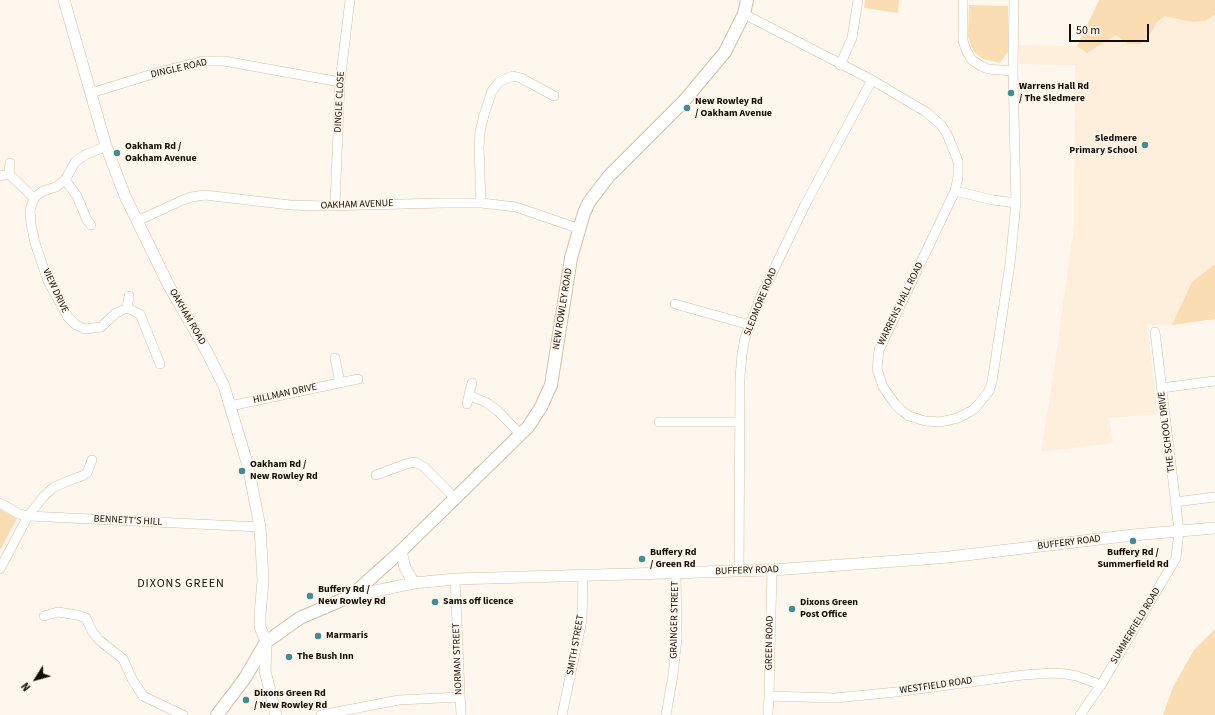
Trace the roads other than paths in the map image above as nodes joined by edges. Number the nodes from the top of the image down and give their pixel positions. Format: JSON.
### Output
{"nodes":[{"id":1,"x":64,"y":0,"type":"edge"},
{"id":2,"x":350,"y":0,"type":"edge"},
{"id":3,"x":747,"y":0,"type":"edge"},
{"id":4,"x":858,"y":0,"type":"edge"},
{"id":5,"x":963,"y":0,"type":"edge"},
{"id":6,"x":1014,"y":0,"type":"edge"},
{"id":7,"x":744,"y":14,"type":"junction"},
{"id":8,"x":840,"y":65,"type":"junction"},
{"id":9,"x":1013,"y":71,"type":"junction"},
{"id":10,"x":872,"y":80,"type":"junction"},
{"id":11,"x":340,"y":82,"type":"junction"},
{"id":12,"x":91,"y":93,"type":"junction"},
{"id":13,"x":554,"y":96,"type":"dead end"},
{"id":14,"x":106,"y":146,"type":"junction"},
{"id":15,"x":10,"y":163,"type":"dead end"},
{"id":16,"x":4,"y":175,"type":"edge"},
{"id":17,"x":65,"y":180,"type":"junction"},
{"id":18,"x":955,"y":191,"type":"junction"},
{"id":19,"x":34,"y":198,"type":"junction"},
{"id":20,"x":481,"y":203,"type":"junction"},
{"id":21,"x":1016,"y":203,"type":"junction"},
{"id":22,"x":335,"y":205,"type":"junction"},
{"id":23,"x":137,"y":221,"type":"junction"},
{"id":24,"x":91,"y":225,"type":"dead end"},
{"id":25,"x":580,"y":229,"type":"junction"},
{"id":26,"x":129,"y":296,"type":"dead end"},
{"id":27,"x":675,"y":304,"type":"dead end"},
{"id":28,"x":127,"y":308,"type":"junction"},
{"id":29,"x":750,"y":325,"type":"junction"},
{"id":30,"x":1155,"y":332,"type":"dead end"},
{"id":31,"x":335,"y":358,"type":"dead end"},
{"id":32,"x":160,"y":364,"type":"dead end"},
{"id":33,"x":358,"y":379,"type":"dead end"},
{"id":34,"x":1215,"y":381,"type":"edge"},
{"id":35,"x":340,"y":383,"type":"junction"},
{"id":36,"x":472,"y":383,"type":"dead end"},
{"id":37,"x":1161,"y":388,"type":"junction"},
{"id":38,"x":469,"y":395,"type":"junction"},
{"id":39,"x":467,"y":404,"type":"dead end"},
{"id":40,"x":230,"y":406,"type":"junction"},
{"id":41,"x":659,"y":422,"type":"dead end"},
{"id":42,"x":740,"y":422,"type":"junction"},
{"id":43,"x":520,"y":434,"type":"junction"},
{"id":44,"x":92,"y":460,"type":"dead end"},
{"id":45,"x":376,"y":475,"type":"dead end"},
{"id":46,"x":1215,"y":497,"type":"edge"},
{"id":47,"x":455,"y":498,"type":"junction"},
{"id":48,"x":1175,"y":502,"type":"junction"},
{"id":49,"x":0,"y":503,"type":"edge"},
{"id":50,"x":28,"y":516,"type":"junction"},
{"id":51,"x":260,"y":527,"type":"junction"},
{"id":52,"x":1215,"y":528,"type":"edge"},
{"id":53,"x":1179,"y":531,"type":"junction"},
{"id":54,"x":401,"y":551,"type":"junction"},
{"id":55,"x":0,"y":569,"type":"edge"},
{"id":56,"x":739,"y":570,"type":"junction"},
{"id":57,"x":772,"y":570,"type":"junction"},
{"id":58,"x":676,"y":573,"type":"junction"},
{"id":59,"x":583,"y":575,"type":"junction"},
{"id":60,"x":455,"y":579,"type":"junction"},
{"id":61,"x":414,"y":583,"type":"junction"},
{"id":62,"x":351,"y":596,"type":"junction"},
{"id":63,"x":44,"y":616,"type":"dead end"},
{"id":64,"x":266,"y":642,"type":"junction"},
{"id":65,"x":1101,"y":685,"type":"junction"},
{"id":66,"x":769,"y":696,"type":"junction"},
{"id":67,"x":460,"y":697,"type":"junction"},
{"id":68,"x":182,"y":715,"type":"edge"},
{"id":69,"x":218,"y":715,"type":"edge"},
{"id":70,"x":276,"y":715,"type":"edge"},
{"id":71,"x":321,"y":715,"type":"edge"},
{"id":72,"x":461,"y":715,"type":"edge"},
{"id":73,"x":562,"y":715,"type":"edge"},
{"id":74,"x":666,"y":715,"type":"edge"},
{"id":75,"x":768,"y":715,"type":"edge"},
{"id":76,"x":1080,"y":715,"type":"edge"}],
"edges":[{"from":1,"to":12,"type":"street","name":"OAKHAM ROAD"},
{"from":2,"to":11,"type":"street","name":"DINGLE CLOSE"},
{"from":3,"to":7,"type":"main road","name":"NEW ROWLEY ROAD"},
{"from":4,"to":8,"type":"street"},
{"from":5,"to":9,"type":"street"},
{"from":6,"to":9,"type":"street","name":"WARRENS HALL ROAD"},
{"from":7,"to":8,"type":"street","name":"WARRENS HALL ROAD"},
{"from":7,"to":25,"type":"main road","name":"NEW ROWLEY ROAD"},
{"from":8,"to":10,"type":"street","name":"WARRENS HALL ROAD"},
{"from":9,"to":21,"type":"street","name":"WARRENS HALL ROAD"},
{"from":10,"to":18,"type":"street","name":"WARRENS HALL ROAD"},
{"from":10,"to":29,"type":"street","name":"SLEDMORE ROAD"},
{"from":11,"to":12,"type":"street","name":"DINGLE ROAD"},
{"from":11,"to":22,"type":"street","name":"DINGLE CLOSE"},
{"from":12,"to":14,"type":"street","name":"OAKHAM ROAD"},
{"from":13,"to":20,"type":"street"},
{"from":14,"to":17,"type":"street"},
{"from":14,"to":23,"type":"street","name":"OAKHAM ROAD"},
{"from":15,"to":16,"type":"street"},
{"from":16,"to":19,"type":"street"},
{"from":17,"to":19,"type":"street"},
{"from":17,"to":24,"type":"street"},
{"from":18,"to":21,"type":"street"},
{"from":18,"to":21,"type":"street","name":"WARRENS HALL ROAD"},
{"from":19,"to":28,"type":"street","name":"VIEW DRIVE"},
{"from":20,"to":22,"type":"street","name":"OAKHAM AVENUE"},
{"from":20,"to":25,"type":"street","name":"OAKHAM AVENUE"},
{"from":22,"to":23,"type":"street","name":"OAKHAM AVENUE"},
{"from":23,"to":40,"type":"street","name":"OAKHAM ROAD"},
{"from":25,"to":43,"type":"main road","name":"NEW ROWLEY ROAD"},
{"from":26,"to":28,"type":"street"},
{"from":27,"to":29,"type":"street"},
{"from":28,"to":32,"type":"street"},
{"from":29,"to":42,"type":"street","name":"SLEDMORE ROAD"},
{"from":30,"to":37,"type":"street","name":"THE SCHOOL DRIVE"},
{"from":31,"to":35,"type":"street"},
{"from":33,"to":35,"type":"street","name":"HILLMAN DRIVE"},
{"from":34,"to":37,"type":"street"},
{"from":35,"to":40,"type":"street","name":"HILLMAN DRIVE"},
{"from":36,"to":38,"type":"street"},
{"from":37,"to":48,"type":"street","name":"THE SCHOOL DRIVE"},
{"from":38,"to":39,"type":"street"},
{"from":38,"to":43,"type":"street"},
{"from":40,"to":51,"type":"street","name":"OAKHAM ROAD"},
{"from":41,"to":42,"type":"street"},
{"from":42,"to":56,"type":"street","name":"SLEDMORE ROAD"},
{"from":43,"to":47,"type":"main road","name":"NEW ROWLEY ROAD"},
{"from":44,"to":50,"type":"street"},
{"from":45,"to":47,"type":"street"},
{"from":46,"to":48,"type":"street"},
{"from":47,"to":54,"type":"main road","name":"NEW ROWLEY ROAD"},
{"from":48,"to":53,"type":"street","name":"THE SCHOOL DRIVE"},
{"from":49,"to":50,"type":"street","name":"BENNETT'S HILL"},
{"from":50,"to":51,"type":"street","name":"BENNETT'S HILL"},
{"from":50,"to":55,"type":"street"},
{"from":51,"to":64,"type":"street","name":"OAKHAM ROAD"},
{"from":52,"to":53,"type":"street","name":"BUFFERY ROAD"},
{"from":53,"to":57,"type":"street","name":"BUFFERY ROAD"},
{"from":53,"to":65,"type":"street","name":"SUMMERFIELD ROAD"},
{"from":54,"to":61,"type":"street"},
{"from":54,"to":62,"type":"main road","name":"NEW ROWLEY ROAD"},
{"from":56,"to":57,"type":"street","name":"BUFFERY ROAD"},
{"from":56,"to":58,"type":"street","name":"BUFFERY ROAD"},
{"from":57,"to":66,"type":"street","name":"GREEN ROAD"},
{"from":58,"to":59,"type":"street","name":"BUFFERY ROAD"},
{"from":58,"to":74,"type":"street","name":"GRAINGER STREET"},
{"from":59,"to":60,"type":"street","name":"BUFFERY ROAD"},
{"from":59,"to":73,"type":"street","name":"SMITH STREET"},
{"from":60,"to":61,"type":"street","name":"BUFFERY ROAD"},
{"from":60,"to":67,"type":"street","name":"NORMAN STREET"},
{"from":61,"to":62,"type":"street","name":"BUFFERY ROAD"},
{"from":62,"to":64,"type":"main road","name":"BUFFERY ROAD"},
{"from":63,"to":68,"type":"street"},
{"from":64,"to":69,"type":"main road"},
{"from":64,"to":70,"type":"street","name":"OAKHAM ROAD"},
{"from":65,"to":66,"type":"street","name":"WESTFIELD ROAD"},
{"from":65,"to":76,"type":"street","name":"SUMMERFIELD ROAD"},
{"from":66,"to":75,"type":"street","name":"GREEN ROAD"},
{"from":67,"to":71,"type":"street"},
{"from":67,"to":72,"type":"street","name":"NORMAN STREET"}]}
